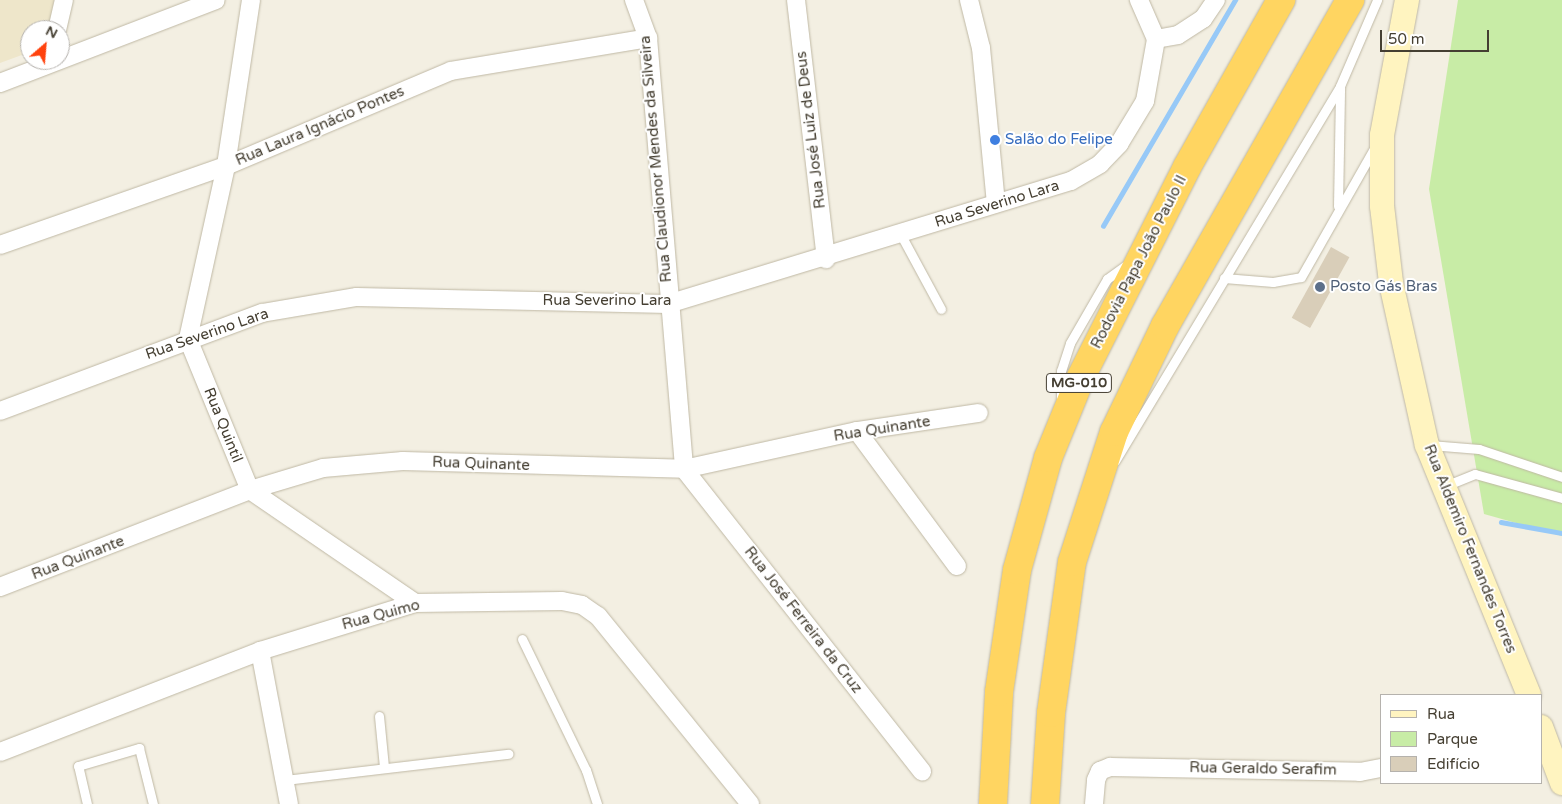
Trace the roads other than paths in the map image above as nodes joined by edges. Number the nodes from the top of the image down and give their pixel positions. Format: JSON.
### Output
{"nodes":[{"id":1,"x":64,"y":0,"type":"edge"},
{"id":2,"x":216,"y":0,"type":"edge"},
{"id":3,"x":251,"y":0,"type":"edge"},
{"id":4,"x":634,"y":0,"type":"edge"},
{"id":5,"x":796,"y":0,"type":"edge"},
{"id":6,"x":969,"y":0,"type":"edge"},
{"id":7,"x":1139,"y":0,"type":"edge"},
{"id":8,"x":1216,"y":0,"type":"edge"},
{"id":9,"x":1281,"y":0,"type":"edge"},
{"id":10,"x":1350,"y":0,"type":"edge"},
{"id":11,"x":1377,"y":0,"type":"edge"},
{"id":12,"x":1407,"y":0,"type":"edge"},
{"id":13,"x":60,"y":20,"type":"edge"},
{"id":14,"x":648,"y":38,"type":"junction"},
{"id":15,"x":1156,"y":39,"type":"junction"},
{"id":16,"x":70,"y":56,"type":"edge"},
{"id":17,"x":34,"y":70,"type":"edge"},
{"id":18,"x":0,"y":84,"type":"edge"},
{"id":19,"x":1340,"y":86,"type":"junction"},
{"id":20,"x":1382,"y":134,"type":"junction"},
{"id":21,"x":226,"y":166,"type":"junction"},
{"id":22,"x":996,"y":203,"type":"junction"},
{"id":23,"x":1338,"y":209,"type":"junction"},
{"id":24,"x":901,"y":235,"type":"junction"},
{"id":25,"x":0,"y":245,"type":"edge"},
{"id":26,"x":826,"y":259,"type":"junction"},
{"id":27,"x":1224,"y":278,"type":"junction"},
{"id":28,"x":668,"y":304,"type":"junction"},
{"id":29,"x":941,"y":309,"type":"dead end"},
{"id":30,"x":188,"y":338,"type":"junction"},
{"id":31,"x":0,"y":411,"type":"edge"},
{"id":32,"x":979,"y":413,"type":"dead end"},
{"id":33,"x":857,"y":432,"type":"junction"},
{"id":34,"x":1428,"y":445,"type":"junction"},
{"id":35,"x":684,"y":469,"type":"junction"},
{"id":36,"x":1562,"y":477,"type":"edge"},
{"id":37,"x":1097,"y":482,"type":"junction"},
{"id":38,"x":1443,"y":488,"type":"junction"},
{"id":39,"x":250,"y":490,"type":"junction"},
{"id":40,"x":1562,"y":498,"type":"edge"},
{"id":41,"x":957,"y":566,"type":"dead end"},
{"id":42,"x":0,"y":587,"type":"edge"},
{"id":43,"x":415,"y":603,"type":"junction"},
{"id":44,"x":522,"y":639,"type":"dead end"},
{"id":45,"x":260,"y":651,"type":"junction"},
{"id":46,"x":1528,"y":694,"type":"edge"},
{"id":47,"x":1051,"y":713,"type":"junction"},
{"id":48,"x":380,"y":716,"type":"dead end"},
{"id":49,"x":1542,"y":732,"type":"edge"},
{"id":50,"x":0,"y":752,"type":"edge"},
{"id":51,"x":508,"y":754,"type":"dead end"},
{"id":52,"x":384,"y":767,"type":"junction"},
{"id":53,"x":1380,"y":768,"type":"edge"},
{"id":54,"x":922,"y":771,"type":"dead end"},
{"id":55,"x":285,"y":780,"type":"junction"},
{"id":56,"x":1562,"y":783,"type":"edge"},
{"id":57,"x":87,"y":804,"type":"edge"},
{"id":58,"x":153,"y":804,"type":"edge"},
{"id":59,"x":289,"y":804,"type":"edge"},
{"id":60,"x":597,"y":804,"type":"edge"},
{"id":61,"x":750,"y":804,"type":"edge"},
{"id":62,"x":993,"y":804,"type":"edge"},
{"id":63,"x":1045,"y":804,"type":"edge"},
{"id":64,"x":1059,"y":804,"type":"edge"},
{"id":65,"x":1094,"y":804,"type":"edge"}],
"edges":[{"from":1,"to":13,"type":"street"},
{"from":2,"to":16,"type":"street"},
{"from":3,"to":21,"type":"street"},
{"from":4,"to":14,"type":"street","name":"Rua Claudionor Mendes da Silveira"},
{"from":5,"to":26,"type":"street","name":"Rua José Luiz de Deus"},
{"from":6,"to":22,"type":"street"},
{"from":7,"to":15,"type":"street"},
{"from":8,"to":15,"type":"street"},
{"from":9,"to":62,"type":"highway","name":"Rodovia Papa João Paulo II","number":"MG-010"},
{"from":10,"to":37,"type":"highway","number":"MG-010"},
{"from":11,"to":19,"type":"lane","number":"MG-010"},
{"from":12,"to":20,"type":"street","name":"Rua Aldemiro Fernandes Torres"},
{"from":14,"to":21,"type":"street","name":"Rua Laura Ignácio Pontes"},
{"from":14,"to":28,"type":"street","name":"Rua Claudionor Mendes da Silveira"},
{"from":15,"to":22,"type":"street","name":"Rua Severino Lara"},
{"from":17,"to":18,"type":"street"},
{"from":19,"to":23,"type":"lane"},
{"from":19,"to":27,"type":"lane","number":"MG-010"},
{"from":20,"to":23,"type":"lane","name":"Rua Aldemiro Fernandes Torres"},
{"from":20,"to":34,"type":"street","name":"Rua Aldemiro Fernandes Torres"},
{"from":21,"to":25,"type":"street","name":"Rua Laura Ignácio Pontes"},
{"from":21,"to":30,"type":"street"},
{"from":22,"to":24,"type":"street","name":"Rua Severino Lara"},
{"from":23,"to":27,"type":"lane","name":"Rua Aldemiro Fernandes Torres"},
{"from":24,"to":26,"type":"street","name":"Rua Severino Lara"},
{"from":24,"to":29,"type":"lane"},
{"from":26,"to":28,"type":"street","name":"Rua Severino Lara"},
{"from":27,"to":37,"type":"lane","number":"MG-010"},
{"from":28,"to":30,"type":"street","name":"Rua Severino Lara"},
{"from":28,"to":35,"type":"street","name":"Rua Claudionor Mendes da Silveira"},
{"from":30,"to":31,"type":"street","name":"Rua Severino Lara"},
{"from":30,"to":39,"type":"street","name":"Rua Quintil"},
{"from":32,"to":33,"type":"street","name":"Rua Quinante"},
{"from":33,"to":35,"type":"street","name":"Rua Quinante"},
{"from":33,"to":41,"type":"street"},
{"from":34,"to":36,"type":"lane"},
{"from":34,"to":38,"type":"street","name":"Rua Aldemiro Fernandes Torres"},
{"from":35,"to":39,"type":"street","name":"Rua Quinante"},
{"from":35,"to":54,"type":"street","name":"Rua José Ferreira da Cruz"},
{"from":37,"to":47,"type":"highway","number":"MG-010"},
{"from":38,"to":40,"type":"lane"},
{"from":38,"to":46,"type":"street","name":"Rua Aldemiro Fernandes Torres"},
{"from":39,"to":42,"type":"street","name":"Rua Quinante"},
{"from":39,"to":43,"type":"street"},
{"from":43,"to":45,"type":"street","name":"Rua Quimo"},
{"from":43,"to":61,"type":"street","name":"Rua Quimo"},
{"from":44,"to":60,"type":"lane"},
{"from":45,"to":50,"type":"street","name":"Rua Quimo"},
{"from":45,"to":55,"type":"street"},
{"from":47,"to":63,"type":"highway"},
{"from":47,"to":64,"type":"highway","number":"MG-010"},
{"from":48,"to":52,"type":"lane"},
{"from":49,"to":56,"type":"street"},
{"from":51,"to":52,"type":"lane"},
{"from":52,"to":55,"type":"lane"},
{"from":53,"to":65,"type":"street","name":"Rua Geraldo Serafim"},
{"from":55,"to":59,"type":"street"},
{"from":57,"to":58,"type":"lane"}]}
